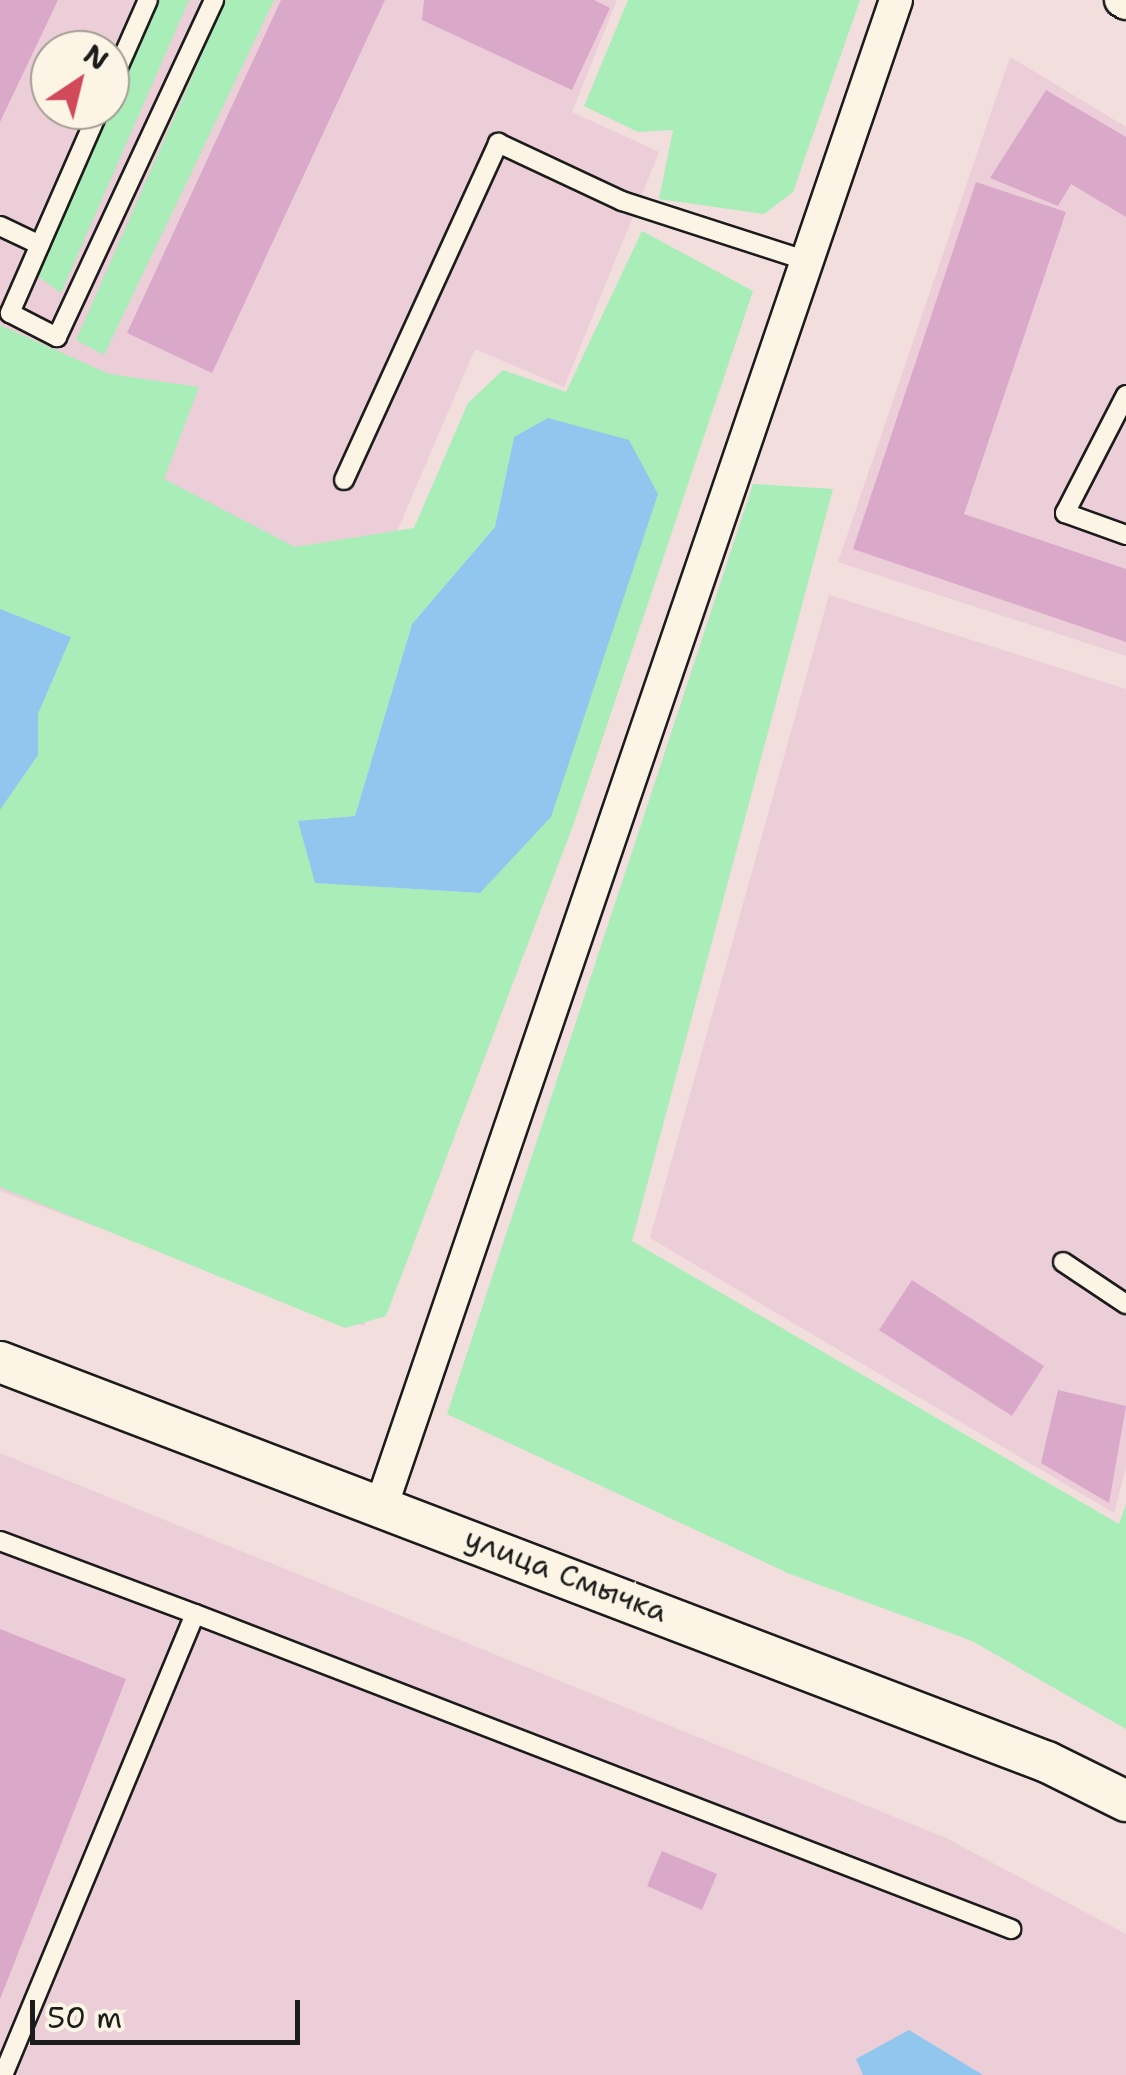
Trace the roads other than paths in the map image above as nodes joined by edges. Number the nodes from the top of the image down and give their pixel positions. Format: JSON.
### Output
{"nodes":[{"id":1,"x":148,"y":0,"type":"edge"},
{"id":2,"x":214,"y":0,"type":"edge"},
{"id":3,"x":896,"y":0,"type":"edge"},
{"id":4,"x":130,"y":41,"type":"edge"},
{"id":5,"x":90,"y":130,"type":"edge"},
{"id":6,"x":0,"y":226,"type":"edge"},
{"id":7,"x":40,"y":245,"type":"junction"},
{"id":8,"x":802,"y":258,"type":"junction"},
{"id":9,"x":1126,"y":394,"type":"edge"},
{"id":10,"x":344,"y":480,"type":"dead end"},
{"id":11,"x":1126,"y":535,"type":"edge"},
{"id":12,"x":1063,"y":1262,"type":"dead end"},
{"id":13,"x":1126,"y":1304,"type":"edge"},
{"id":14,"x":0,"y":1362,"type":"edge"},
{"id":15,"x":382,"y":1504,"type":"junction"},
{"id":16,"x":0,"y":1541,"type":"edge"},
{"id":17,"x":195,"y":1614,"type":"junction"},
{"id":18,"x":1126,"y":1801,"type":"edge"},
{"id":19,"x":1011,"y":1929,"type":"dead end"},
{"id":20,"x":4,"y":2075,"type":"edge"}],
"edges":[{"from":1,"to":4,"type":"lane"},
{"from":2,"to":7,"type":"lane"},
{"from":3,"to":8,"type":"street"},
{"from":5,"to":7,"type":"lane"},
{"from":6,"to":7,"type":"lane"},
{"from":8,"to":10,"type":"lane"},
{"from":8,"to":15,"type":"street"},
{"from":9,"to":11,"type":"lane"},
{"from":12,"to":13,"type":"lane"},
{"from":14,"to":15,"type":"street","name":"улица Смычка"},
{"from":15,"to":18,"type":"street","name":"улица Смычка"},
{"from":16,"to":17,"type":"lane"},
{"from":17,"to":19,"type":"lane"},
{"from":17,"to":20,"type":"lane"}]}
